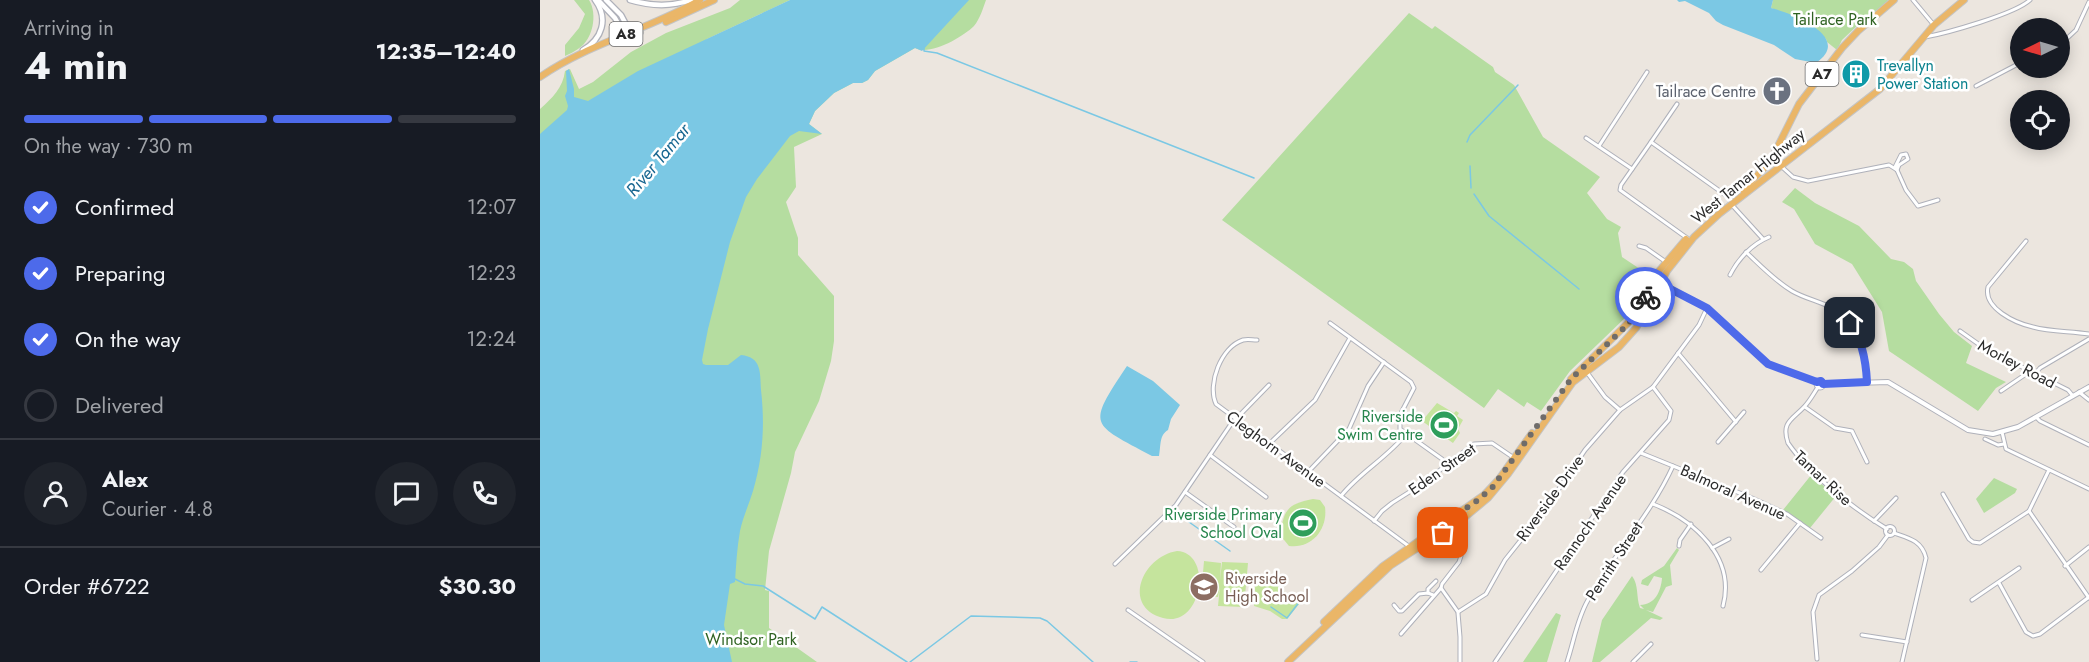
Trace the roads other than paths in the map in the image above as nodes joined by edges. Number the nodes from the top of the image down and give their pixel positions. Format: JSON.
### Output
{"nodes":[{"id":1,"x":597,"y":0,"type":"edge"},
{"id":2,"x":606,"y":0,"type":"edge"},
{"id":3,"x":630,"y":0,"type":"edge"},
{"id":4,"x":691,"y":0,"type":"edge"},
{"id":5,"x":700,"y":0,"type":"edge"},
{"id":6,"x":714,"y":0,"type":"edge"},
{"id":7,"x":1894,"y":0,"type":"edge"},
{"id":8,"x":1913,"y":0,"type":"edge"},
{"id":9,"x":1964,"y":0,"type":"edge"},
{"id":10,"x":2030,"y":0,"type":"edge"},
{"id":11,"x":2089,"y":2,"type":"edge"},
{"id":12,"x":1933,"y":27,"type":"junction"},
{"id":13,"x":628,"y":35,"type":"junction"},
{"id":14,"x":1936,"y":36,"type":"junction"},
{"id":15,"x":2070,"y":36,"type":"edge"},
{"id":16,"x":1924,"y":38,"type":"junction"},
{"id":17,"x":555,"y":67,"type":"junction"},
{"id":18,"x":2010,"y":68,"type":"edge"},
{"id":19,"x":1647,"y":72,"type":"dead end"},
{"id":20,"x":540,"y":77,"type":"edge"},
{"id":21,"x":1976,"y":86,"type":"dead end"},
{"id":22,"x":1677,"y":104,"type":"dead end"},
{"id":23,"x":1587,"y":138,"type":"dead end"},
{"id":24,"x":1651,"y":142,"type":"junction"},
{"id":25,"x":1599,"y":146,"type":"junction"},
{"id":26,"x":1772,"y":160,"type":"junction"},
{"id":27,"x":1781,"y":166,"type":"junction"},
{"id":28,"x":1632,"y":169,"type":"junction"},
{"id":29,"x":1896,"y":169,"type":"junction"},
{"id":30,"x":1938,"y":200,"type":"dead end"},
{"id":31,"x":1731,"y":202,"type":"junction"},
{"id":32,"x":1769,"y":237,"type":"dead end"},
{"id":33,"x":1687,"y":238,"type":"junction"},
{"id":34,"x":1763,"y":239,"type":"junction"},
{"id":35,"x":2026,"y":241,"type":"dead end"},
{"id":36,"x":1639,"y":246,"type":"dead end"},
{"id":37,"x":1746,"y":252,"type":"junction"},
{"id":38,"x":1666,"y":262,"type":"junction"},
{"id":39,"x":1730,"y":275,"type":"dead end"},
{"id":40,"x":1657,"y":282,"type":"junction"},
{"id":41,"x":1707,"y":308,"type":"junction"},
{"id":42,"x":1330,"y":323,"type":"dead end"},
{"id":43,"x":1960,"y":331,"type":"dead end"},
{"id":44,"x":2077,"y":333,"type":"junction"},
{"id":45,"x":2089,"y":337,"type":"edge"},
{"id":46,"x":1350,"y":338,"type":"junction"},
{"id":47,"x":1257,"y":340,"type":"dead end"},
{"id":48,"x":2078,"y":345,"type":"junction"},
{"id":49,"x":1678,"y":353,"type":"junction"},
{"id":50,"x":1384,"y":362,"type":"junction"},
{"id":51,"x":1586,"y":371,"type":"junction"},
{"id":52,"x":2030,"y":372,"type":"junction"},
{"id":53,"x":2035,"y":374,"type":"junction"},
{"id":54,"x":1867,"y":382,"type":"junction"},
{"id":55,"x":1819,"y":384,"type":"junction"},
{"id":56,"x":1269,"y":385,"type":"dead end"},
{"id":57,"x":1653,"y":387,"type":"junction"},
{"id":58,"x":2089,"y":387,"type":"edge"},
{"id":59,"x":2001,"y":391,"type":"dead end"},
{"id":60,"x":2079,"y":392,"type":"junction"},
{"id":61,"x":2073,"y":396,"type":"junction"},
{"id":62,"x":2089,"y":400,"type":"edge"},
{"id":63,"x":1805,"y":407,"type":"junction"},
{"id":64,"x":1620,"y":410,"type":"junction"},
{"id":65,"x":1744,"y":412,"type":"dead end"},
{"id":66,"x":2036,"y":417,"type":"junction"},
{"id":67,"x":1235,"y":419,"type":"junction"},
{"id":68,"x":1736,"y":422,"type":"junction"},
{"id":69,"x":2002,"y":432,"type":"junction"},
{"id":70,"x":1407,"y":434,"type":"junction"},
{"id":71,"x":1985,"y":440,"type":"dead end"},
{"id":72,"x":1718,"y":442,"type":"dead end"},
{"id":73,"x":1269,"y":444,"type":"junction"},
{"id":74,"x":2004,"y":444,"type":"junction"},
{"id":75,"x":2089,"y":445,"type":"edge"},
{"id":76,"x":1641,"y":453,"type":"junction"},
{"id":77,"x":1210,"y":454,"type":"junction"},
{"id":78,"x":1514,"y":459,"type":"junction"},
{"id":79,"x":1867,"y":462,"type":"dead end"},
{"id":80,"x":1446,"y":465,"type":"junction"},
{"id":81,"x":1673,"y":466,"type":"junction"},
{"id":82,"x":2049,"y":470,"type":"junction"},
{"id":83,"x":1308,"y":472,"type":"junction"},
{"id":84,"x":2089,"y":489,"type":"edge"},
{"id":85,"x":1185,"y":492,"type":"junction"},
{"id":86,"x":1944,"y":494,"type":"dead end"},
{"id":87,"x":1341,"y":496,"type":"junction"},
{"id":88,"x":1266,"y":497,"type":"dead end"},
{"id":89,"x":1896,"y":498,"type":"dead end"},
{"id":90,"x":1653,"y":504,"type":"junction"},
{"id":91,"x":2029,"y":511,"type":"junction"},
{"id":92,"x":1374,"y":521,"type":"junction"},
{"id":93,"x":1874,"y":521,"type":"junction"},
{"id":94,"x":1800,"y":523,"type":"junction"},
{"id":95,"x":1690,"y":524,"type":"junction"},
{"id":96,"x":1234,"y":527,"type":"dead end"},
{"id":97,"x":1887,"y":529,"type":"junction"},
{"id":98,"x":1440,"y":530,"type":"junction"},
{"id":99,"x":1894,"y":533,"type":"junction"},
{"id":100,"x":1888,"y":535,"type":"junction"},
{"id":101,"x":1821,"y":538,"type":"dead end"},
{"id":102,"x":1729,"y":539,"type":"dead end"},
{"id":103,"x":1679,"y":546,"type":"dead end"},
{"id":104,"x":1410,"y":547,"type":"junction"},
{"id":105,"x":2089,"y":547,"type":"edge"},
{"id":106,"x":1712,"y":548,"type":"junction"},
{"id":107,"x":1115,"y":564,"type":"dead end"},
{"id":108,"x":2065,"y":566,"type":"junction"},
{"id":109,"x":2019,"y":568,"type":"dead end"},
{"id":110,"x":1761,"y":570,"type":"dead end"},
{"id":111,"x":1436,"y":581,"type":"dead end"},
{"id":112,"x":1998,"y":583,"type":"junction"},
{"id":113,"x":1441,"y":588,"type":"junction"},
{"id":114,"x":1428,"y":593,"type":"junction"},
{"id":115,"x":1433,"y":595,"type":"junction"},
{"id":116,"x":2089,"y":598,"type":"edge"},
{"id":117,"x":1972,"y":600,"type":"dead end"},
{"id":118,"x":1394,"y":606,"type":"dead end"},
{"id":119,"x":1723,"y":606,"type":"dead end"},
{"id":120,"x":1128,"y":610,"type":"dead end"},
{"id":121,"x":1458,"y":612,"type":"junction"},
{"id":122,"x":1401,"y":634,"type":"dead end"},
{"id":123,"x":1862,"y":635,"type":"dead end"},
{"id":124,"x":1907,"y":642,"type":"junction"},
{"id":125,"x":1651,"y":644,"type":"dead end"},
{"id":126,"x":1817,"y":659,"type":"dead end"},
{"id":127,"x":1203,"y":662,"type":"edge"},
{"id":128,"x":1282,"y":662,"type":"edge"},
{"id":129,"x":1288,"y":662,"type":"edge"},
{"id":130,"x":1460,"y":662,"type":"edge"},
{"id":131,"x":1495,"y":662,"type":"edge"},
{"id":132,"x":1567,"y":662,"type":"edge"},
{"id":133,"x":1633,"y":662,"type":"edge"},
{"id":134,"x":1902,"y":662,"type":"edge"}],
"edges":[{"from":1,"to":13,"type":"main road"},
{"from":1,"to":17,"type":"main road"},
{"from":2,"to":13,"type":"main road"},
{"from":3,"to":4,"type":"main road"},
{"from":5,"to":13,"type":"highway","number":"A8"},
{"from":6,"to":13,"type":"highway","number":"A8"},
{"from":7,"to":26,"type":"highway","number":"A7"},
{"from":8,"to":12,"type":"street"},
{"from":9,"to":12,"type":"highway","name":"West Tamar Highway","number":"A7"},
{"from":10,"to":14,"type":"street"},
{"from":11,"to":15,"type":"street"},
{"from":12,"to":14,"type":"street"},
{"from":12,"to":16,"type":"highway","name":"West Tamar Highway","number":"A7"},
{"from":13,"to":17,"type":"highway","number":"A8"},
{"from":14,"to":16,"type":"street"},
{"from":16,"to":27,"type":"highway","name":"West Tamar Highway","number":"A7"},
{"from":17,"to":20,"type":"highway","number":"A8"},
{"from":18,"to":21,"type":"street"},
{"from":19,"to":25,"type":"street"},
{"from":22,"to":24,"type":"street"},
{"from":23,"to":25,"type":"street"},
{"from":24,"to":28,"type":"street"},
{"from":24,"to":31,"type":"street"},
{"from":25,"to":28,"type":"street"},
{"from":26,"to":27,"type":"highway"},
{"from":26,"to":31,"type":"highway","name":"West Tamar Highway","number":"A7"},
{"from":27,"to":29,"type":"street"},
{"from":27,"to":31,"type":"highway","name":"West Tamar Highway","number":"A7"},
{"from":28,"to":33,"type":"street"},
{"from":29,"to":29,"type":"street"},
{"from":29,"to":30,"type":"street"},
{"from":31,"to":33,"type":"highway","name":"West Tamar Highway","number":"A7"},
{"from":31,"to":34,"type":"street"},
{"from":31,"to":40,"type":"highway","name":"West Tamar Highway","number":"A7"},
{"from":32,"to":34,"type":"street"},
{"from":33,"to":38,"type":"highway","name":"West Tamar Highway","number":"A7"},
{"from":34,"to":37,"type":"street"},
{"from":35,"to":44,"type":"street"},
{"from":36,"to":38,"type":"street"},
{"from":37,"to":39,"type":"street"},
{"from":37,"to":54,"type":"street"},
{"from":38,"to":40,"type":"highway","name":"West Tamar Highway","number":"A7"},
{"from":40,"to":41,"type":"street"},
{"from":40,"to":51,"type":"highway","name":"West Tamar Highway","number":"A7"},
{"from":40,"to":78,"type":"highway","name":"West Tamar Highway","number":"A7"},
{"from":41,"to":49,"type":"street","name":"Riverside Drive"},
{"from":41,"to":55,"type":"street"},
{"from":42,"to":46,"type":"street"},
{"from":43,"to":52,"type":"street","name":"Morley Road"},
{"from":44,"to":45,"type":"street"},
{"from":44,"to":48,"type":"street"},
{"from":45,"to":48,"type":"street"},
{"from":46,"to":50,"type":"street"},
{"from":46,"to":73,"type":"street"},
{"from":47,"to":67,"type":"street","name":"Cleghorn Avenue"},
{"from":48,"to":53,"type":"street"},
{"from":49,"to":57,"type":"street","name":"Riverside Drive"},
{"from":49,"to":68,"type":"street"},
{"from":50,"to":70,"type":"street"},
{"from":50,"to":83,"type":"street"},
{"from":51,"to":64,"type":"street"},
{"from":51,"to":98,"type":"highway","name":"West Tamar Highway","number":"A7"},
{"from":52,"to":53,"type":"street","name":"Morley Road"},
{"from":52,"to":59,"type":"street"},
{"from":53,"to":61,"type":"street","name":"Morley Road"},
{"from":54,"to":55,"type":"street"},
{"from":54,"to":69,"type":"street"},
{"from":55,"to":63,"type":"street","name":"Tamar Rise"},
{"from":56,"to":67,"type":"street"},
{"from":57,"to":64,"type":"street","name":"Riverside Drive"},
{"from":57,"to":76,"type":"street","name":"Rannoch Avenue"},
{"from":58,"to":60,"type":"street"},
{"from":60,"to":61,"type":"street"},
{"from":60,"to":62,"type":"street"},
{"from":61,"to":66,"type":"street"},
{"from":63,"to":79,"type":"street"},
{"from":63,"to":93,"type":"street","name":"Tamar Rise"},
{"from":64,"to":121,"type":"street","name":"Riverside Drive"},
{"from":65,"to":68,"type":"street"},
{"from":66,"to":69,"type":"street"},
{"from":66,"to":75,"type":"street"},
{"from":67,"to":73,"type":"street","name":"Cleghorn Avenue"},
{"from":67,"to":77,"type":"street"},
{"from":68,"to":72,"type":"street"},
{"from":69,"to":74,"type":"street"},
{"from":70,"to":80,"type":"street"},
{"from":70,"to":87,"type":"street"},
{"from":71,"to":74,"type":"street"},
{"from":73,"to":83,"type":"street","name":"Cleghorn Avenue"},
{"from":74,"to":82,"type":"street"},
{"from":76,"to":81,"type":"street","name":"Balmoral Avenue"},
{"from":76,"to":131,"type":"street","name":"Rannoch Avenue"},
{"from":77,"to":85,"type":"street"},
{"from":77,"to":88,"type":"street"},
{"from":78,"to":80,"type":"street","name":"Eden Street"},
{"from":78,"to":98,"type":"highway","name":"West Tamar Highway","number":"A7"},
{"from":80,"to":92,"type":"street","name":"Eden Street"},
{"from":81,"to":90,"type":"street","name":"Penrith Street"},
{"from":81,"to":94,"type":"street","name":"Balmoral Avenue"},
{"from":82,"to":84,"type":"street"},
{"from":82,"to":91,"type":"street"},
{"from":83,"to":87,"type":"street","name":"Cleghorn Avenue"},
{"from":85,"to":96,"type":"street"},
{"from":85,"to":107,"type":"street"},
{"from":86,"to":91,"type":"street"},
{"from":87,"to":92,"type":"street","name":"Cleghorn Avenue"},
{"from":89,"to":93,"type":"street"},
{"from":90,"to":95,"type":"street"},
{"from":90,"to":132,"type":"street","name":"Penrith Street"},
{"from":91,"to":108,"type":"street"},
{"from":92,"to":104,"type":"street","name":"Cleghorn Avenue"},
{"from":93,"to":97,"type":"street","name":"Tamar Rise"},
{"from":94,"to":101,"type":"street","name":"Balmoral Avenue"},
{"from":94,"to":110,"type":"street"},
{"from":95,"to":103,"type":"street"},
{"from":95,"to":106,"type":"street"},
{"from":97,"to":99,"type":"street","name":"Tamar Rise"},
{"from":97,"to":100,"type":"street"},
{"from":98,"to":104,"type":"highway","name":"West Tamar Highway","number":"A7"},
{"from":98,"to":113,"type":"street"},
{"from":98,"to":129,"type":"highway","name":"West Tamar Highway","number":"A7"},
{"from":99,"to":100,"type":"street"},
{"from":99,"to":124,"type":"street"},
{"from":100,"to":126,"type":"street"},
{"from":102,"to":106,"type":"street"},
{"from":104,"to":128,"type":"highway","name":"West Tamar Highway","number":"A7"},
{"from":105,"to":108,"type":"street"},
{"from":106,"to":119,"type":"street"},
{"from":108,"to":116,"type":"street"},
{"from":109,"to":112,"type":"street"},
{"from":111,"to":114,"type":"street"},
{"from":112,"to":116,"type":"street"},
{"from":112,"to":117,"type":"street"},
{"from":113,"to":115,"type":"street"},
{"from":113,"to":121,"type":"street"},
{"from":114,"to":115,"type":"street"},
{"from":114,"to":118,"type":"street"},
{"from":115,"to":122,"type":"street"},
{"from":120,"to":127,"type":"street"},
{"from":121,"to":130,"type":"street"},
{"from":123,"to":124,"type":"street"},
{"from":124,"to":134,"type":"street"},
{"from":125,"to":133,"type":"street"}]}
